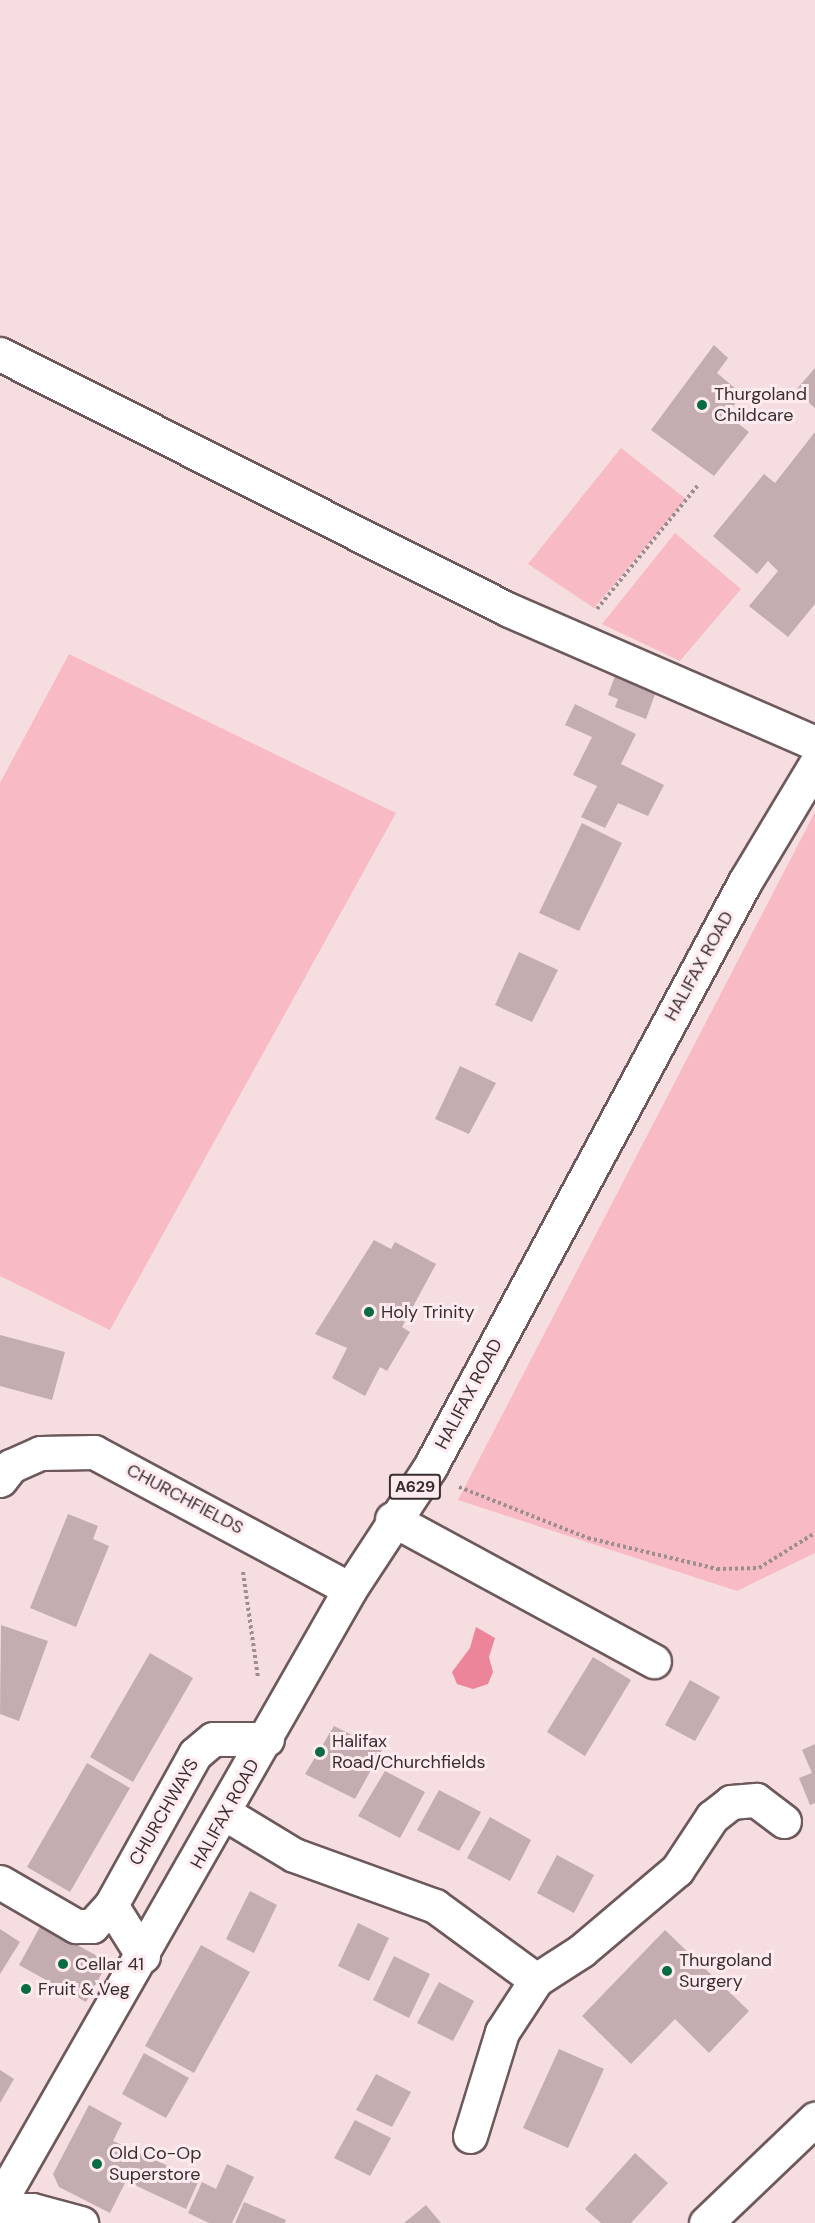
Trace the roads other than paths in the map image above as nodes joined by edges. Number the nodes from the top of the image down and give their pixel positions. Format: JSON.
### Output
{"nodes":[{"id":1,"x":0,"y":354,"type":"edge"},
{"id":2,"x":815,"y":743,"type":"edge"},
{"id":3,"x":815,"y":765,"type":"edge"},
{"id":4,"x":4,"y":1469,"type":"edge"},
{"id":5,"x":392,"y":1519,"type":"junction"},
{"id":6,"x":350,"y":1589,"type":"junction"},
{"id":7,"x":654,"y":1661,"type":"dead end"},
{"id":8,"x":267,"y":1739,"type":"junction"},
{"id":9,"x":226,"y":1814,"type":"junction"},
{"id":10,"x":784,"y":1821,"type":"dead end"},
{"id":11,"x":0,"y":1882,"type":"edge"},
{"id":12,"x":111,"y":1905,"type":"junction"},
{"id":13,"x":143,"y":1956,"type":"junction"},
{"id":14,"x":536,"y":1980,"type":"junction"},
{"id":15,"x":815,"y":2119,"type":"edge"},
{"id":16,"x":470,"y":2136,"type":"dead end"},
{"id":17,"x":0,"y":2201,"type":"edge"},
{"id":18,"x":0,"y":2210,"type":"edge"},
{"id":19,"x":81,"y":2223,"type":"edge"},
{"id":20,"x":706,"y":2223,"type":"edge"}],
"edges":[{"from":1,"to":2,"type":"main road"},
{"from":3,"to":5,"type":"main road","name":"HALIFAX ROAD","number":"A629"},
{"from":4,"to":6,"type":"main road","name":"CHURCHFIELDS"},
{"from":5,"to":6,"type":"main road","name":"HALIFAX ROAD","number":"A629"},
{"from":5,"to":7,"type":"main road"},
{"from":6,"to":8,"type":"main road","name":"HALIFAX ROAD","number":"A629"},
{"from":8,"to":9,"type":"main road","name":"HALIFAX ROAD","number":"A629"},
{"from":8,"to":12,"type":"main road","name":"CHURCHWAYS"},
{"from":9,"to":13,"type":"main road","name":"HALIFAX ROAD","number":"A629"},
{"from":9,"to":14,"type":"main road"},
{"from":10,"to":14,"type":"main road"},
{"from":11,"to":12,"type":"main road","name":"CHURCHWAYS"},
{"from":12,"to":13,"type":"main road"},
{"from":13,"to":17,"type":"main road","name":"HALIFAX ROAD","number":"A629"},
{"from":14,"to":16,"type":"main road"},
{"from":15,"to":20,"type":"main road"},
{"from":18,"to":19,"type":"main road"}]}
